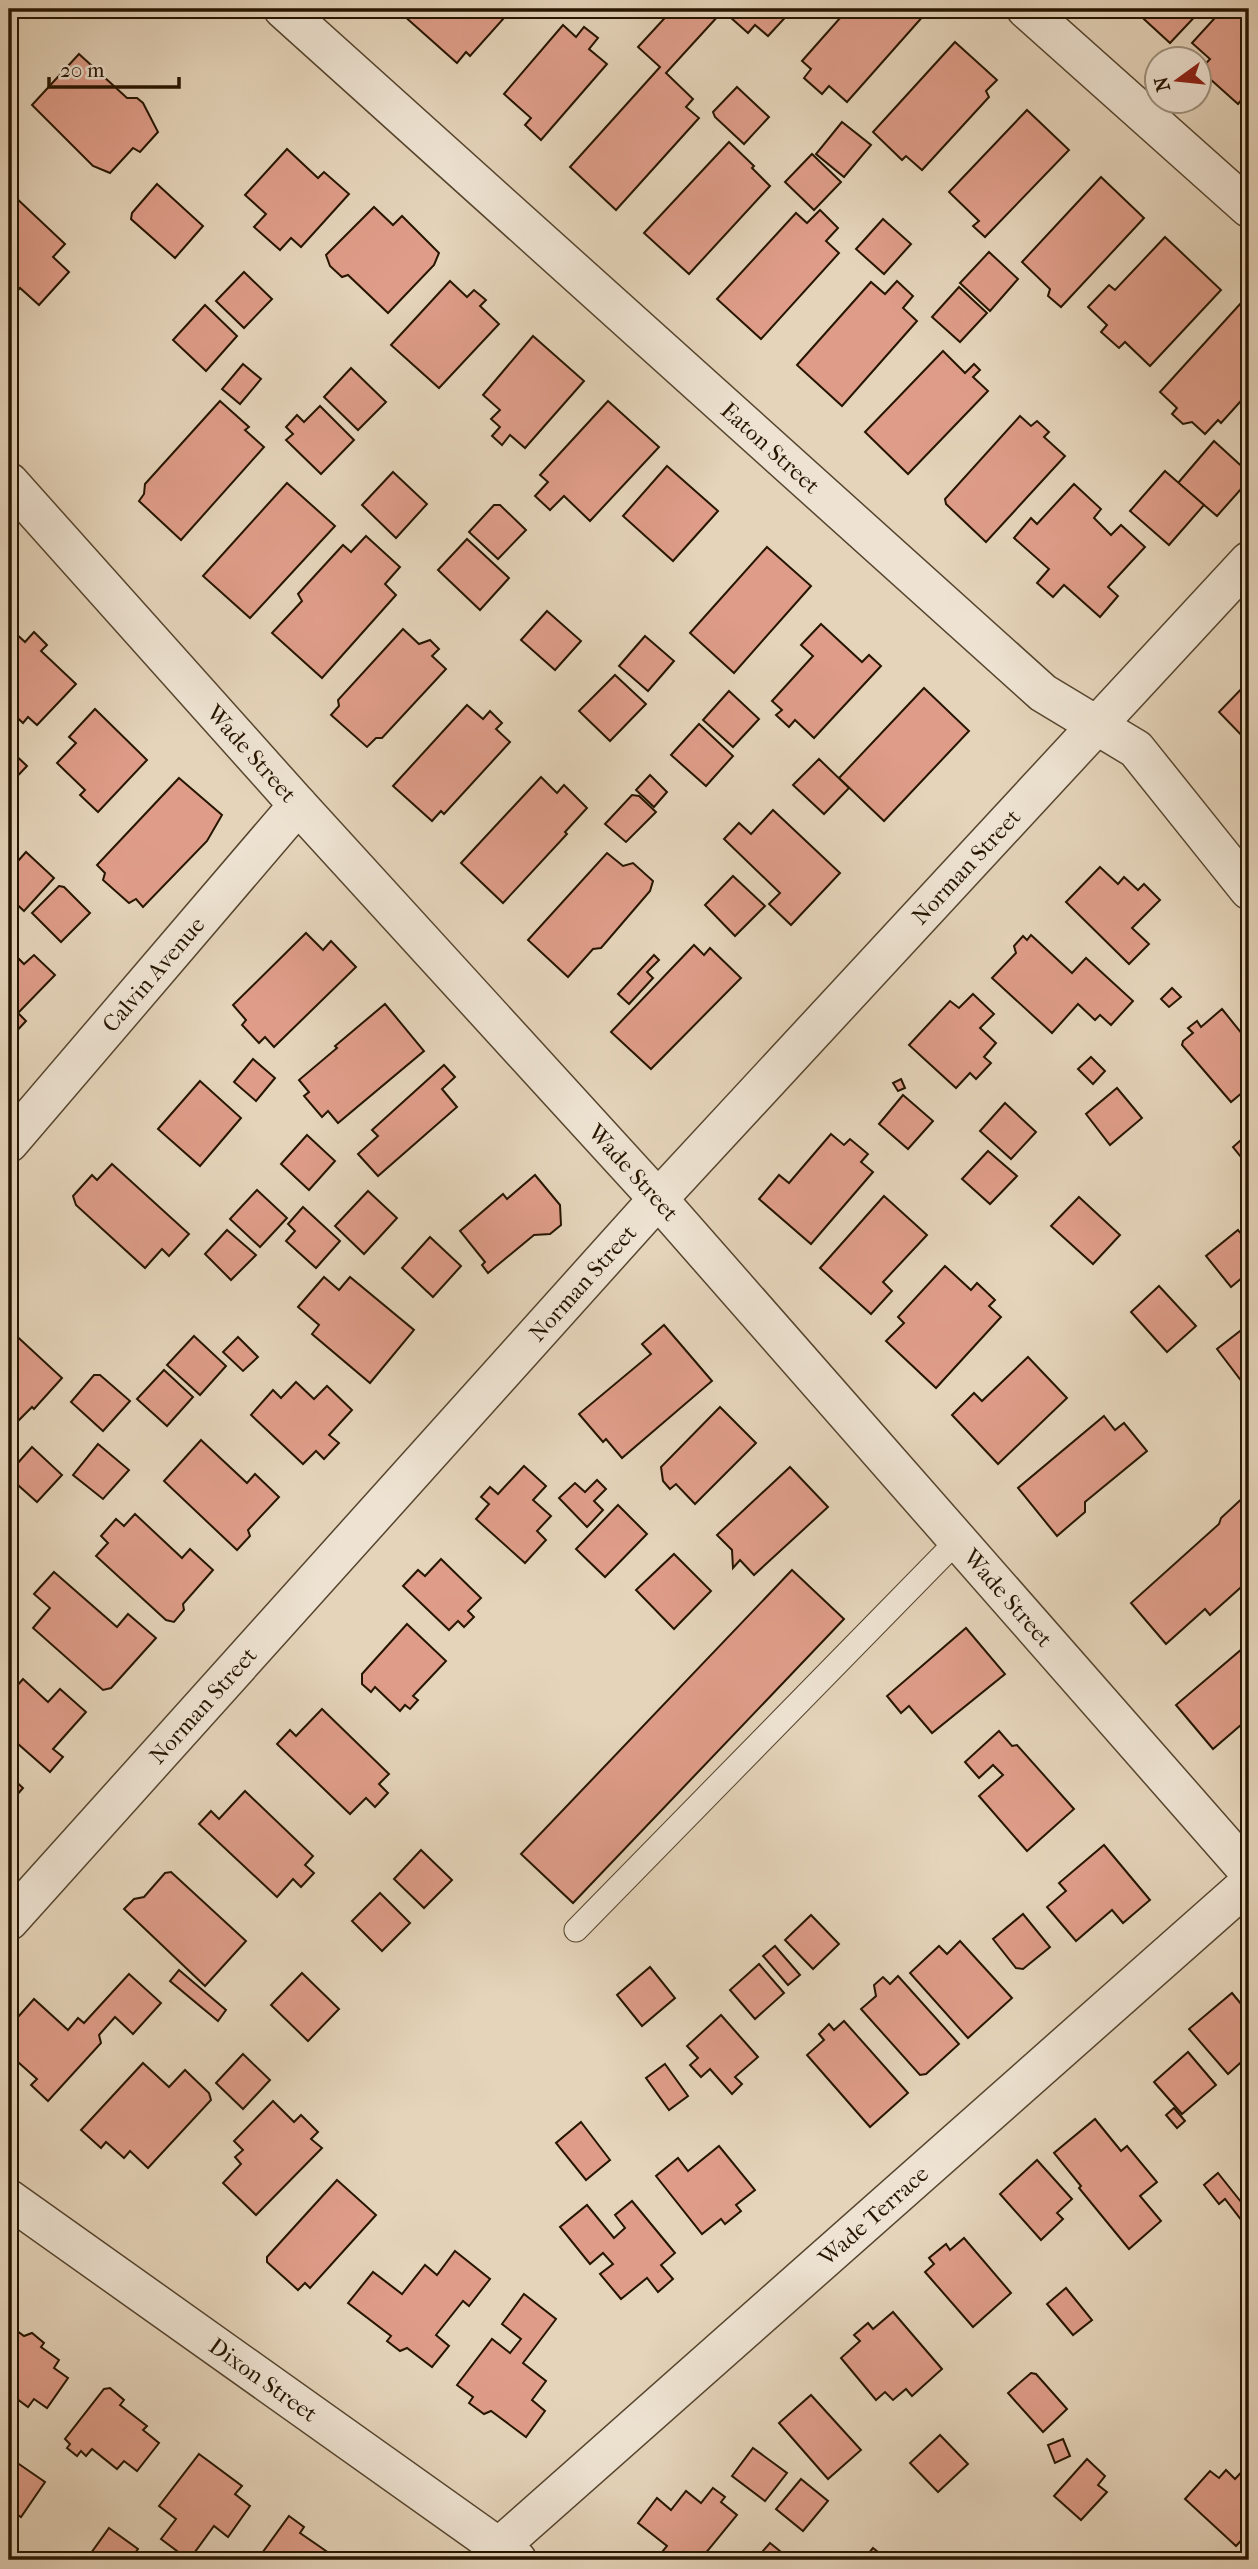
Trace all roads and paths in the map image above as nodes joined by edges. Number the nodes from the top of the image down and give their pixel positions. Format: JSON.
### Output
{"nodes":[{"id":1,"x":283,"y":9,"type":"edge"},
{"id":2,"x":1026,"y":9,"type":"edge"},
{"id":3,"x":1249,"y":208,"type":"edge"},
{"id":4,"x":9,"y":482,"type":"edge"},
{"id":5,"x":1249,"y":561,"type":"edge"},
{"id":6,"x":1098,"y":726,"type":"junction"},
{"id":7,"x":298,"y":806,"type":"junction"},
{"id":8,"x":1249,"y":890,"type":"edge"},
{"id":9,"x":13,"y":1128,"type":"edge"},
{"id":10,"x":659,"y":1199,"type":"junction"},
{"id":11,"x":958,"y":1540,"type":"junction"},
{"id":12,"x":1249,"y":1872,"type":"edge"},
{"id":13,"x":1249,"y":1883,"type":"edge"},
{"id":14,"x":9,"y":1922,"type":"edge"},
{"id":15,"x":576,"y":1930,"type":"dead end"},
{"id":16,"x":9,"y":2199,"type":"edge"},
{"id":17,"x":508,"y":2554,"type":"edge"}],
"edges":[{"from":1,"to":6,"type":"street","name":"Eaton Street"},
{"from":2,"to":3,"type":"street"},
{"from":4,"to":7,"type":"street","name":"Wade Street"},
{"from":5,"to":6,"type":"street","name":"Norman Street"},
{"from":6,"to":8,"type":"street","name":"Eaton Street"},
{"from":6,"to":10,"type":"street","name":"Norman Street"},
{"from":7,"to":9,"type":"street","name":"Calvin Avenue"},
{"from":7,"to":10,"type":"street","name":"Wade Street"},
{"from":10,"to":11,"type":"street","name":"Wade Street"},
{"from":10,"to":14,"type":"street","name":"Norman Street"},
{"from":11,"to":12,"type":"street","name":"Wade Street"},
{"from":11,"to":15,"type":"lane"},
{"from":13,"to":17,"type":"street","name":"Wade Terrace"},
{"from":16,"to":17,"type":"street","name":"Dixon Street"}]}
